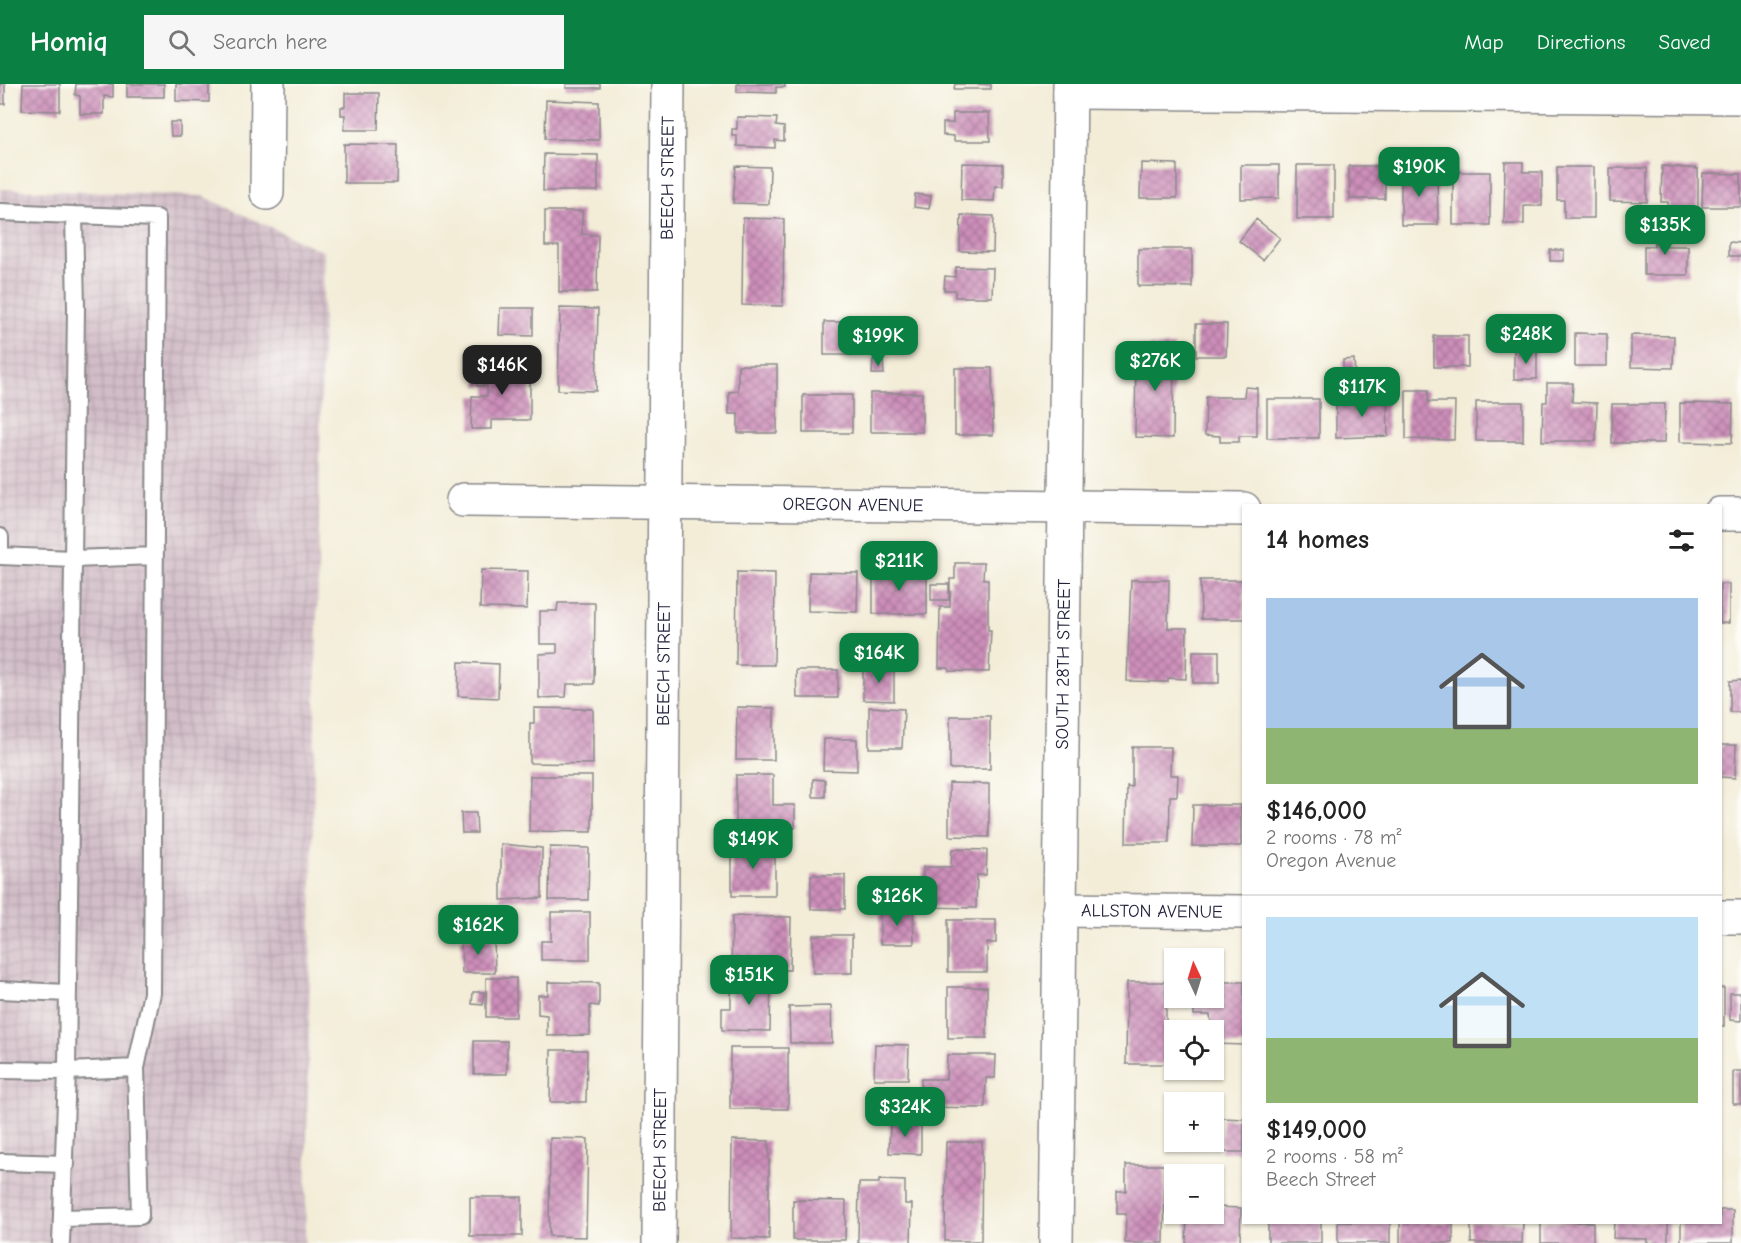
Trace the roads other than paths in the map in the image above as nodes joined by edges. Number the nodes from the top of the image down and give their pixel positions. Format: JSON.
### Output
{"nodes":[{"id":1,"x":268,"y":84,"type":"edge"},
{"id":2,"x":668,"y":84,"type":"edge"},
{"id":3,"x":1070,"y":88,"type":"edge"},
{"id":4,"x":1741,"y":97,"type":"edge"},
{"id":5,"x":267,"y":193,"type":"dead end"},
{"id":6,"x":0,"y":212,"type":"edge"},
{"id":7,"x":74,"y":215,"type":"junction"},
{"id":8,"x":463,"y":500,"type":"dead end"},
{"id":9,"x":667,"y":502,"type":"junction"},
{"id":10,"x":1063,"y":507,"type":"junction"},
{"id":11,"x":1242,"y":509,"type":"edge"},
{"id":12,"x":1722,"y":514,"type":"edge"},
{"id":13,"x":1741,"y":514,"type":"edge"},
{"id":14,"x":0,"y":537,"type":"edge"},
{"id":15,"x":0,"y":556,"type":"edge"},
{"id":16,"x":155,"y":556,"type":"junction"},
{"id":17,"x":73,"y":559,"type":"junction"},
{"id":18,"x":1059,"y":910,"type":"junction"},
{"id":19,"x":1242,"y":912,"type":"edge"},
{"id":20,"x":1722,"y":917,"type":"edge"},
{"id":21,"x":1741,"y":917,"type":"edge"},
{"id":22,"x":0,"y":990,"type":"edge"},
{"id":23,"x":68,"y":993,"type":"junction"},
{"id":24,"x":136,"y":1068,"type":"junction"},
{"id":25,"x":0,"y":1070,"type":"edge"},
{"id":26,"x":67,"y":1071,"type":"junction"},
{"id":27,"x":0,"y":1162,"type":"edge"},
{"id":28,"x":66,"y":1164,"type":"junction"},
{"id":29,"x":63,"y":1218,"type":"junction"},
{"id":30,"x":61,"y":1243,"type":"edge"},
{"id":31,"x":659,"y":1243,"type":"edge"},
{"id":32,"x":1056,"y":1243,"type":"edge"}],
"edges":[{"from":1,"to":5,"type":"street"},
{"from":2,"to":9,"type":"street","name":"BEECH STREET"},
{"from":3,"to":4,"type":"street"},
{"from":3,"to":10,"type":"street","name":"SOUTH 28TH STREET"},
{"from":6,"to":7,"type":"lane"},
{"from":7,"to":16,"type":"lane"},
{"from":7,"to":17,"type":"lane"},
{"from":8,"to":9,"type":"street","name":"OREGON AVENUE"},
{"from":9,"to":10,"type":"street","name":"OREGON AVENUE"},
{"from":9,"to":31,"type":"street","name":"BEECH STREET"},
{"from":10,"to":11,"type":"street","name":"OREGON AVENUE"},
{"from":10,"to":18,"type":"street","name":"SOUTH 28TH STREET"},
{"from":12,"to":13,"type":"street"},
{"from":14,"to":15,"type":"lane"},
{"from":15,"to":17,"type":"lane"},
{"from":16,"to":17,"type":"lane"},
{"from":16,"to":24,"type":"lane"},
{"from":17,"to":23,"type":"lane"},
{"from":18,"to":19,"type":"street","name":"ALLSTON AVENUE"},
{"from":18,"to":32,"type":"street","name":"SOUTH 28TH STREET"},
{"from":20,"to":21,"type":"street"},
{"from":22,"to":23,"type":"lane"},
{"from":23,"to":26,"type":"lane"},
{"from":24,"to":26,"type":"lane"},
{"from":24,"to":29,"type":"lane"},
{"from":25,"to":26,"type":"lane"},
{"from":26,"to":28,"type":"lane"},
{"from":27,"to":28,"type":"lane"},
{"from":28,"to":29,"type":"lane"},
{"from":29,"to":30,"type":"lane"}]}
